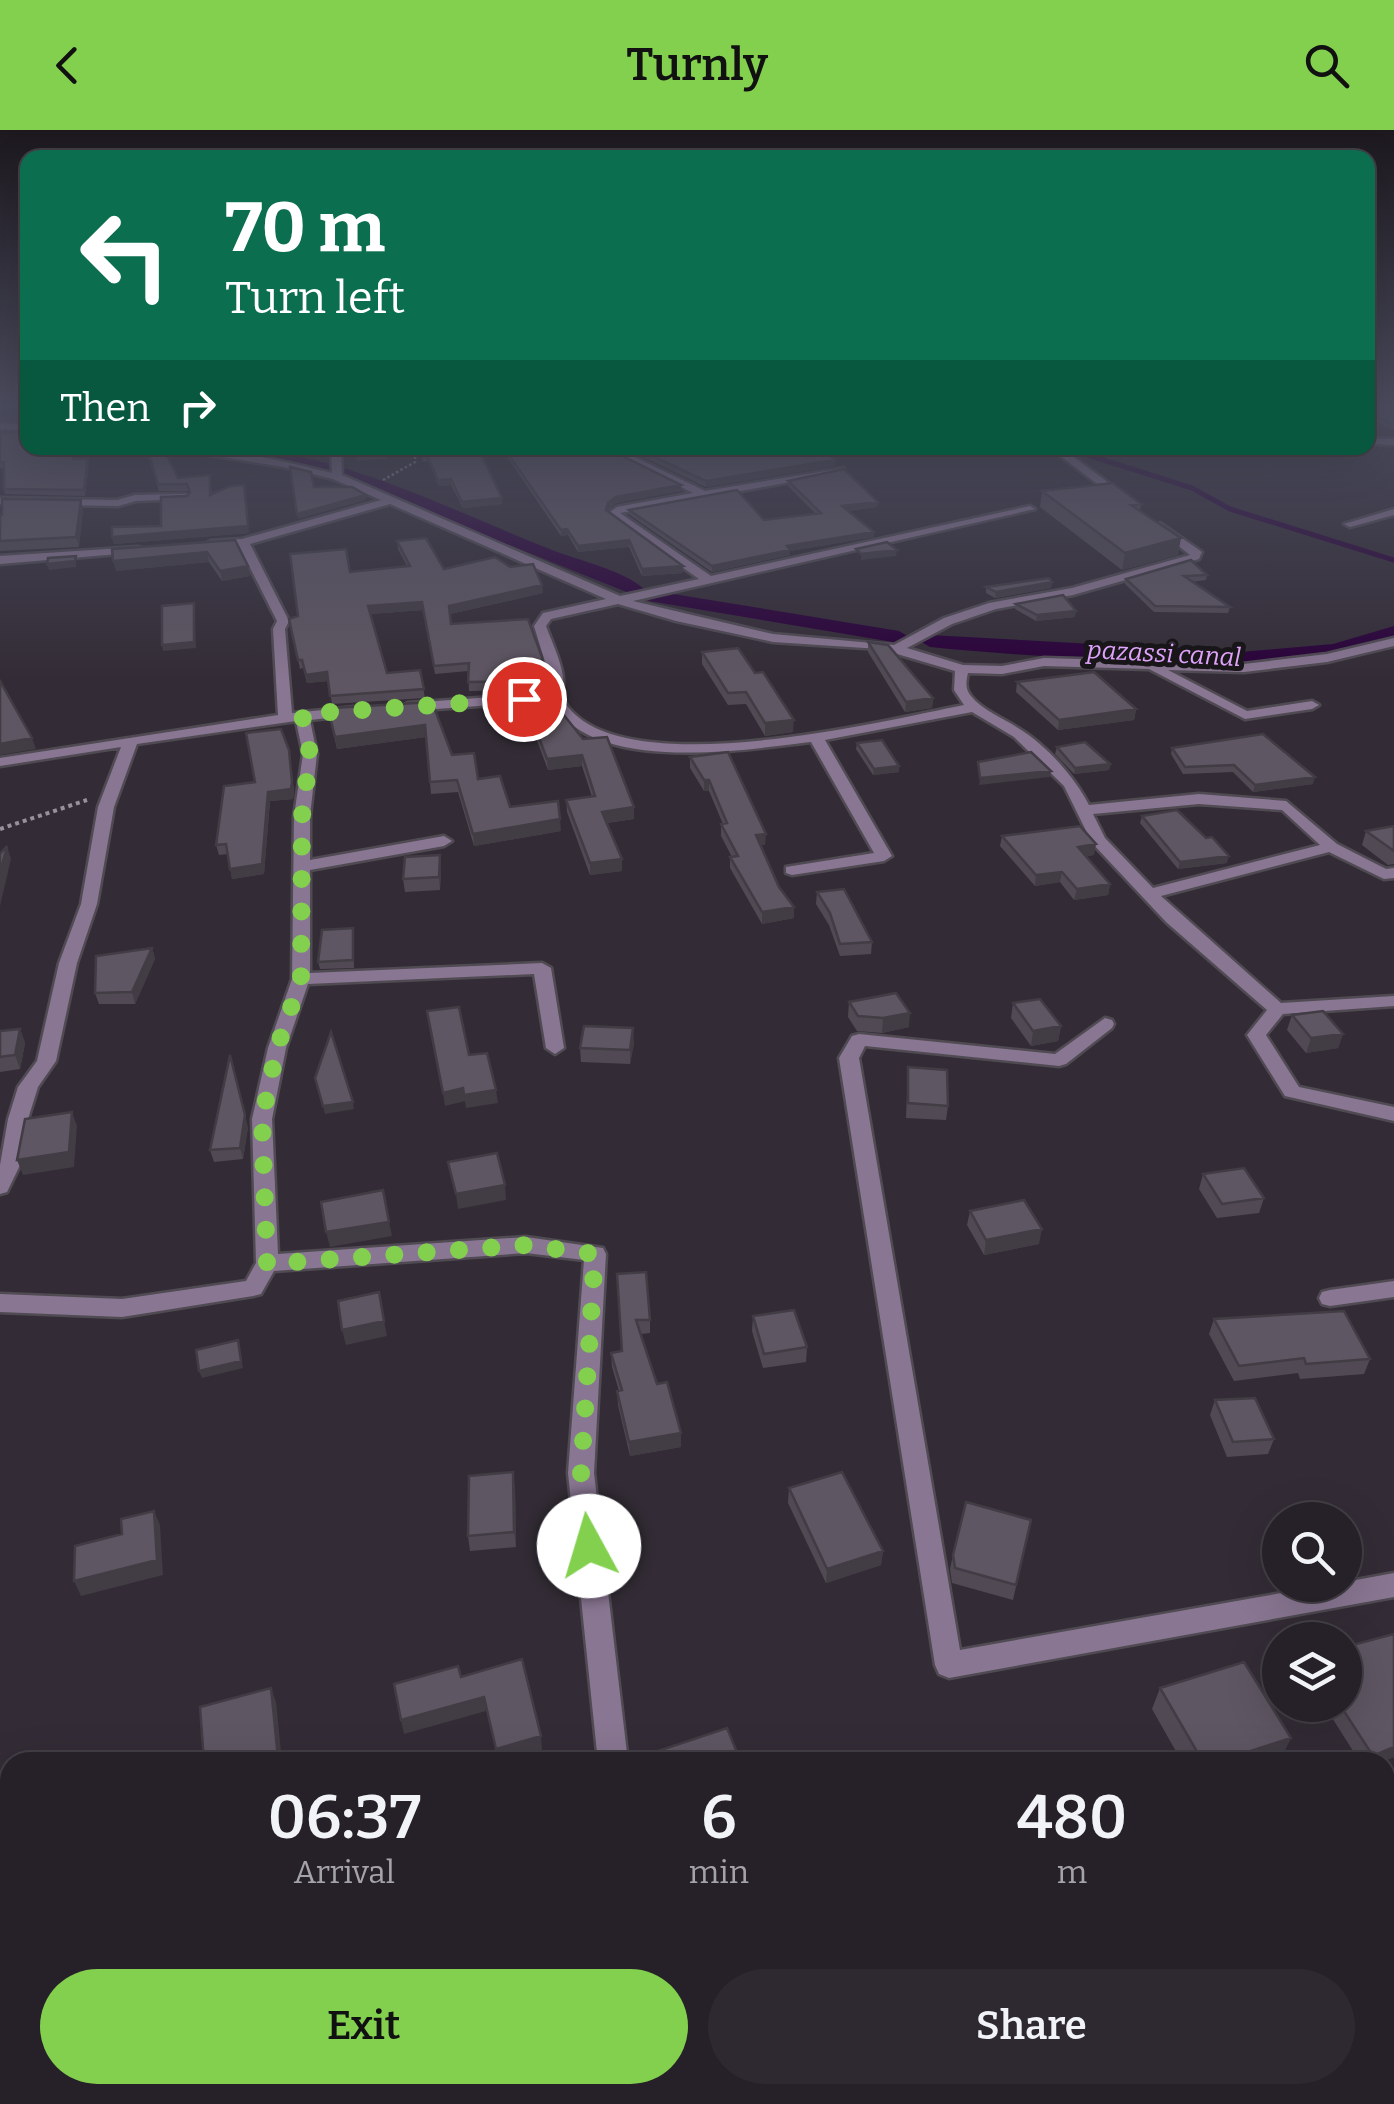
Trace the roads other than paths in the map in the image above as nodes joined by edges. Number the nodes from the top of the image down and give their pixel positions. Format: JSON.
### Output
{"nodes":[{"id":1,"x":379,"y":496,"type":"edge"},
{"id":2,"x":698,"y":496,"type":"edge"},
{"id":3,"x":1120,"y":496,"type":"edge"},
{"id":4,"x":184,"y":497,"type":"edge"},
{"id":5,"x":0,"y":501,"type":"edge"},
{"id":6,"x":388,"y":501,"type":"junction"},
{"id":7,"x":1030,"y":509,"type":"dead end"},
{"id":8,"x":1141,"y":512,"type":"edge"},
{"id":9,"x":1394,"y":512,"type":"edge"},
{"id":10,"x":1154,"y":522,"type":"edge"},
{"id":11,"x":1350,"y":524,"type":"dead end"},
{"id":12,"x":243,"y":542,"type":"junction"},
{"id":13,"x":194,"y":546,"type":"edge"},
{"id":14,"x":162,"y":548,"type":"edge"},
{"id":15,"x":0,"y":560,"type":"edge"},
{"id":16,"x":709,"y":580,"type":"junction"},
{"id":17,"x":618,"y":600,"type":"junction"},
{"id":18,"x":1394,"y":642,"type":"edge"},
{"id":19,"x":896,"y":648,"type":"junction"},
{"id":20,"x":1150,"y":666,"type":"junction"},
{"id":21,"x":962,"y":669,"type":"junction"},
{"id":22,"x":555,"y":696,"type":"junction"},
{"id":23,"x":1312,"y":706,"type":"dead end"},
{"id":24,"x":388,"y":708,"type":"edge"},
{"id":25,"x":974,"y":708,"type":"junction"},
{"id":26,"x":370,"y":710,"type":"edge"},
{"id":27,"x":294,"y":716,"type":"junction"},
{"id":28,"x":814,"y":736,"type":"junction"},
{"id":29,"x":131,"y":740,"type":"junction"},
{"id":30,"x":0,"y":762,"type":"edge"},
{"id":31,"x":1084,"y":810,"type":"junction"},
{"id":32,"x":444,"y":841,"type":"dead end"},
{"id":33,"x":1331,"y":847,"type":"junction"},
{"id":34,"x":303,"y":866,"type":"junction"},
{"id":35,"x":792,"y":870,"type":"dead end"},
{"id":36,"x":1394,"y":873,"type":"edge"},
{"id":37,"x":1149,"y":894,"type":"junction"},
{"id":38,"x":301,"y":979,"type":"junction"},
{"id":39,"x":1394,"y":1001,"type":"edge"},
{"id":40,"x":1276,"y":1009,"type":"junction"},
{"id":41,"x":1106,"y":1024,"type":"dead end"},
{"id":42,"x":555,"y":1048,"type":"dead end"},
{"id":43,"x":1394,"y":1114,"type":"edge"},
{"id":44,"x":0,"y":1187,"type":"edge"},
{"id":45,"x":267,"y":1264,"type":"junction"},
{"id":46,"x":1394,"y":1289,"type":"edge"},
{"id":47,"x":1330,"y":1298,"type":"dead end"},
{"id":48,"x":0,"y":1303,"type":"edge"},
{"id":49,"x":1394,"y":1585,"type":"edge"},
{"id":50,"x":613,"y":1752,"type":"edge"}],
"edges":[{"from":1,"to":6,"type":"street"},
{"from":2,"to":16,"type":"street"},
{"from":3,"to":8,"type":"street"},
{"from":4,"to":5,"type":"street"},
{"from":6,"to":12,"type":"street"},
{"from":6,"to":17,"type":"street"},
{"from":7,"to":16,"type":"street"},
{"from":9,"to":11,"type":"street"},
{"from":10,"to":19,"type":"street"},
{"from":12,"to":13,"type":"street"},
{"from":12,"to":27,"type":"street"},
{"from":14,"to":15,"type":"street"},
{"from":16,"to":17,"type":"street"},
{"from":17,"to":19,"type":"street"},
{"from":17,"to":22,"type":"street"},
{"from":18,"to":20,"type":"street"},
{"from":19,"to":21,"type":"street"},
{"from":20,"to":21,"type":"street"},
{"from":20,"to":23,"type":"street"},
{"from":21,"to":25,"type":"street"},
{"from":22,"to":24,"type":"street"},
{"from":22,"to":28,"type":"street"},
{"from":25,"to":28,"type":"street"},
{"from":25,"to":31,"type":"street"},
{"from":26,"to":27,"type":"street"},
{"from":27,"to":29,"type":"street"},
{"from":27,"to":34,"type":"street"},
{"from":28,"to":35,"type":"street"},
{"from":29,"to":30,"type":"street"},
{"from":29,"to":44,"type":"street"},
{"from":31,"to":33,"type":"street"},
{"from":31,"to":37,"type":"street"},
{"from":32,"to":34,"type":"street"},
{"from":33,"to":36,"type":"street"},
{"from":33,"to":37,"type":"street"},
{"from":34,"to":38,"type":"street"},
{"from":37,"to":40,"type":"street"},
{"from":38,"to":42,"type":"street"},
{"from":38,"to":45,"type":"street"},
{"from":39,"to":40,"type":"street"},
{"from":40,"to":43,"type":"street"},
{"from":41,"to":49,"type":"street"},
{"from":45,"to":48,"type":"street"},
{"from":45,"to":50,"type":"street"},
{"from":46,"to":47,"type":"street"}]}
